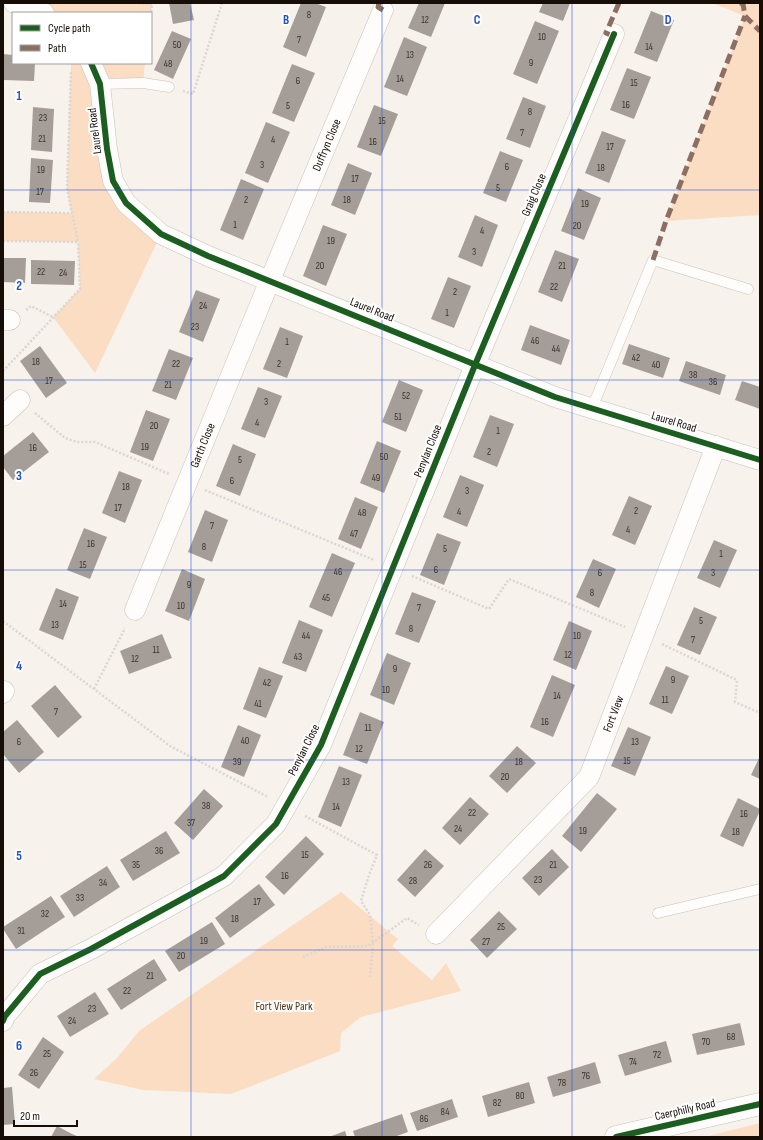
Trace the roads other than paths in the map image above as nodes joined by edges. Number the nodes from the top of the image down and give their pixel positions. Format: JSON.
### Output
{"nodes":[{"id":1,"x":14,"y":3,"type":"edge"},
{"id":2,"x":383,"y":10,"type":"dead end"},
{"id":3,"x":41,"y":12,"type":"edge"},
{"id":4,"x":614,"y":34,"type":"dead end"},
{"id":5,"x":91,"y":64,"type":"edge"},
{"id":6,"x":100,"y":84,"type":"junction"},
{"id":7,"x":169,"y":87,"type":"road end"},
{"id":8,"x":270,"y":280,"type":"junction"},
{"id":9,"x":748,"y":289,"type":"dead end"},
{"id":10,"x":475,"y":365,"type":"junction"},
{"id":11,"x":20,"y":400,"type":"road end"},
{"id":12,"x":592,"y":408,"type":"junction"},
{"id":13,"x":3,"y":416,"type":"edge"},
{"id":14,"x":716,"y":446,"type":"junction"},
{"id":15,"x":760,"y":460,"type":"edge"},
{"id":16,"x":135,"y":610,"type":"road end"},
{"id":17,"x":760,"y":889,"type":"edge"},
{"id":18,"x":658,"y":913,"type":"dead end"},
{"id":19,"x":436,"y":934,"type":"road end"},
{"id":20,"x":3,"y":1021,"type":"edge"},
{"id":21,"x":760,"y":1104,"type":"edge"},
{"id":22,"x":616,"y":1137,"type":"edge"}],
"edges":[{"from":1,"to":3,"type":"street"},
{"from":2,"to":8,"type":"street","name":"Duffryn Close"},
{"from":4,"to":10,"type":"street","name":"Graig Close"},
{"from":5,"to":6,"type":"street","name":"Laurel Road"},
{"from":6,"to":7,"type":"lane"},
{"from":6,"to":8,"type":"street","name":"Laurel Road"},
{"from":8,"to":10,"type":"street","name":"Laurel Road"},
{"from":8,"to":16,"type":"street","name":"Garth Close"},
{"from":9,"to":12,"type":"lane"},
{"from":10,"to":12,"type":"street","name":"Laurel Road"},
{"from":10,"to":20,"type":"street","name":"Penylan Close"},
{"from":11,"to":13,"type":"street"},
{"from":12,"to":14,"type":"street","name":"Laurel Road"},
{"from":14,"to":15,"type":"street","name":"Laurel Road"},
{"from":14,"to":19,"type":"street","name":"Fort View"},
{"from":17,"to":18,"type":"lane"},
{"from":21,"to":22,"type":"main road","name":"Caerphilly Road"}]}
